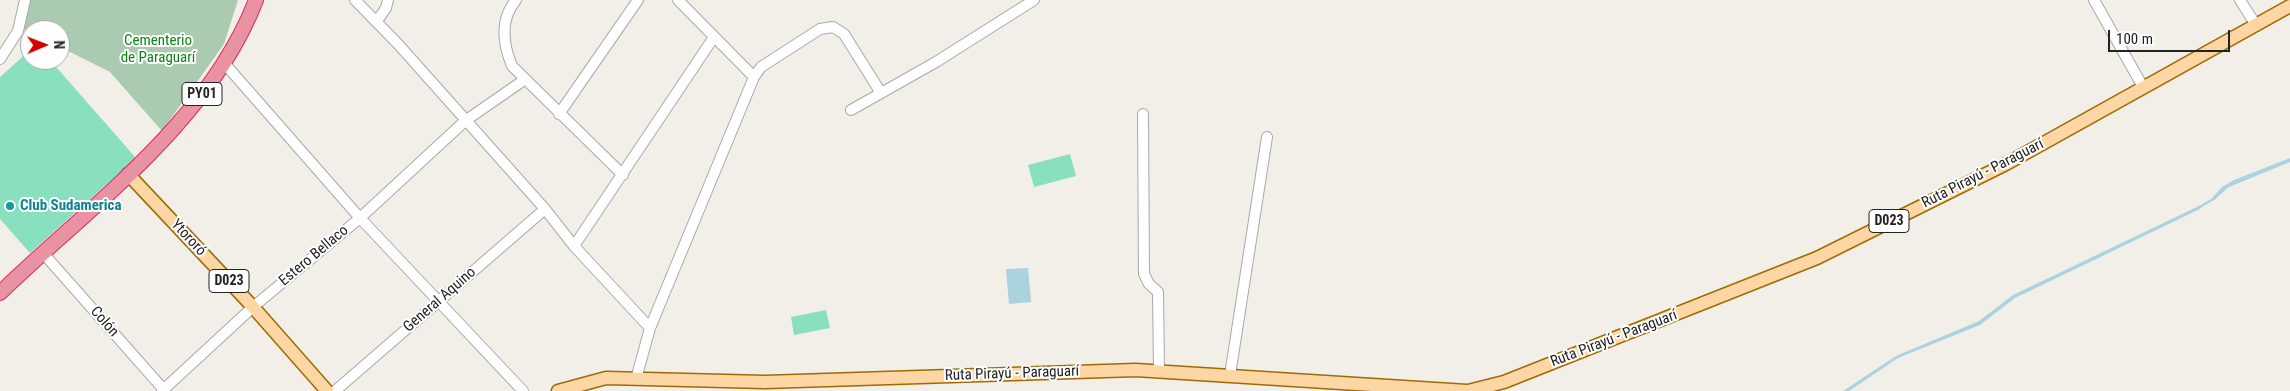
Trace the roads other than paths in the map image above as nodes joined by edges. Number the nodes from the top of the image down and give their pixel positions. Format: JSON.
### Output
{"nodes":[{"id":1,"x":25,"y":0,"type":"edge"},
{"id":2,"x":256,"y":0,"type":"edge"},
{"id":3,"x":355,"y":0,"type":"edge"},
{"id":4,"x":388,"y":0,"type":"edge"},
{"id":5,"x":516,"y":0,"type":"edge"},
{"id":6,"x":638,"y":0,"type":"edge"},
{"id":7,"x":678,"y":0,"type":"edge"},
{"id":8,"x":1034,"y":0,"type":"edge"},
{"id":9,"x":2094,"y":0,"type":"edge"},
{"id":10,"x":2240,"y":0,"type":"edge"},
{"id":11,"x":2290,"y":6,"type":"edge"},
{"id":12,"x":376,"y":21,"type":"junction"},
{"id":13,"x":2256,"y":25,"type":"junction"},
{"id":14,"x":714,"y":36,"type":"junction"},
{"id":15,"x":0,"y":59,"type":"edge"},
{"id":16,"x":225,"y":64,"type":"junction"},
{"id":17,"x":754,"y":77,"type":"junction"},
{"id":18,"x":524,"y":80,"type":"junction"},
{"id":19,"x":2143,"y":87,"type":"junction"},
{"id":20,"x":881,"y":93,"type":"junction"},
{"id":21,"x":851,"y":110,"type":"dead end"},
{"id":22,"x":559,"y":114,"type":"junction"},
{"id":23,"x":1144,"y":114,"type":"dead end"},
{"id":24,"x":465,"y":120,"type":"junction"},
{"id":25,"x":1267,"y":137,"type":"dead end"},
{"id":26,"x":128,"y":174,"type":"junction"},
{"id":27,"x":623,"y":175,"type":"junction"},
{"id":28,"x":546,"y":209,"type":"junction"},
{"id":29,"x":360,"y":218,"type":"junction"},
{"id":30,"x":574,"y":246,"type":"junction"},
{"id":31,"x":43,"y":253,"type":"junction"},
{"id":32,"x":0,"y":293,"type":"edge"},
{"id":33,"x":439,"y":301,"type":"junction"},
{"id":34,"x":253,"y":307,"type":"junction"},
{"id":35,"x":650,"y":328,"type":"junction"},
{"id":36,"x":1159,"y":371,"type":"junction"},
{"id":37,"x":1230,"y":375,"type":"junction"},
{"id":38,"x":636,"y":379,"type":"junction"},
{"id":39,"x":1378,"y":388,"type":"edge"},
{"id":40,"x":164,"y":391,"type":"edge"},
{"id":41,"x":326,"y":391,"type":"edge"},
{"id":42,"x":335,"y":391,"type":"edge"},
{"id":43,"x":523,"y":391,"type":"edge"},
{"id":44,"x":558,"y":391,"type":"edge"},
{"id":45,"x":1468,"y":391,"type":"edge"}],
"edges":[{"from":1,"to":15,"type":"street"},
{"from":2,"to":16,"type":"highway","number":"PY01"},
{"from":3,"to":12,"type":"street"},
{"from":4,"to":12,"type":"street"},
{"from":5,"to":18,"type":"street"},
{"from":6,"to":22,"type":"street"},
{"from":7,"to":14,"type":"street"},
{"from":8,"to":20,"type":"street"},
{"from":9,"to":19,"type":"street"},
{"from":10,"to":13,"type":"street"},
{"from":11,"to":13,"type":"main road","name":"Ruta Pirayú - Paraguarí","number":"D023"},
{"from":12,"to":24,"type":"street"},
{"from":13,"to":19,"type":"main road","name":"Ruta Pirayú - Paraguarí","number":"D023"},
{"from":14,"to":17,"type":"street"},
{"from":14,"to":27,"type":"street"},
{"from":16,"to":26,"type":"highway","number":"PY01"},
{"from":16,"to":29,"type":"street"},
{"from":17,"to":20,"type":"street"},
{"from":17,"to":35,"type":"street"},
{"from":18,"to":22,"type":"street"},
{"from":18,"to":24,"type":"street","name":"Estero Bellaco"},
{"from":19,"to":45,"type":"main road","name":"Ruta Pirayú - Paraguarí","number":"D023"},
{"from":20,"to":21,"type":"street"},
{"from":22,"to":27,"type":"street"},
{"from":23,"to":36,"type":"street"},
{"from":24,"to":28,"type":"street"},
{"from":24,"to":29,"type":"street","name":"Estero Bellaco"},
{"from":25,"to":37,"type":"street"},
{"from":26,"to":31,"type":"highway","number":"PY01"},
{"from":26,"to":34,"type":"main road","name":"Ytororó","number":"D023"},
{"from":27,"to":30,"type":"street"},
{"from":28,"to":30,"type":"street"},
{"from":28,"to":33,"type":"street","name":"General Aquino"},
{"from":29,"to":33,"type":"street"},
{"from":29,"to":34,"type":"street","name":"Estero Bellaco"},
{"from":30,"to":35,"type":"street"},
{"from":31,"to":32,"type":"highway","number":"PY01"},
{"from":31,"to":40,"type":"street","name":"Colón"},
{"from":33,"to":42,"type":"street","name":"General Aquino"},
{"from":33,"to":43,"type":"street"},
{"from":34,"to":40,"type":"street","name":"Estero Bellaco"},
{"from":34,"to":41,"type":"main road","name":"Ytororó","number":"D023"},
{"from":35,"to":38,"type":"street"},
{"from":36,"to":37,"type":"main road","name":"Ruta Pirayú - Paraguarí","number":"D023"},
{"from":36,"to":38,"type":"main road","name":"Ruta Pirayú - Paraguarí","number":"D023"},
{"from":37,"to":39,"type":"main road","name":"Ruta Pirayú - Paraguarí","number":"D023"},
{"from":38,"to":44,"type":"main road","name":"Ruta Pirayú - Paraguarí","number":"D023"},
{"from":39,"to":45,"type":"main road","name":"Ruta Pirayú - Paraguarí","number":"D023"}]}
